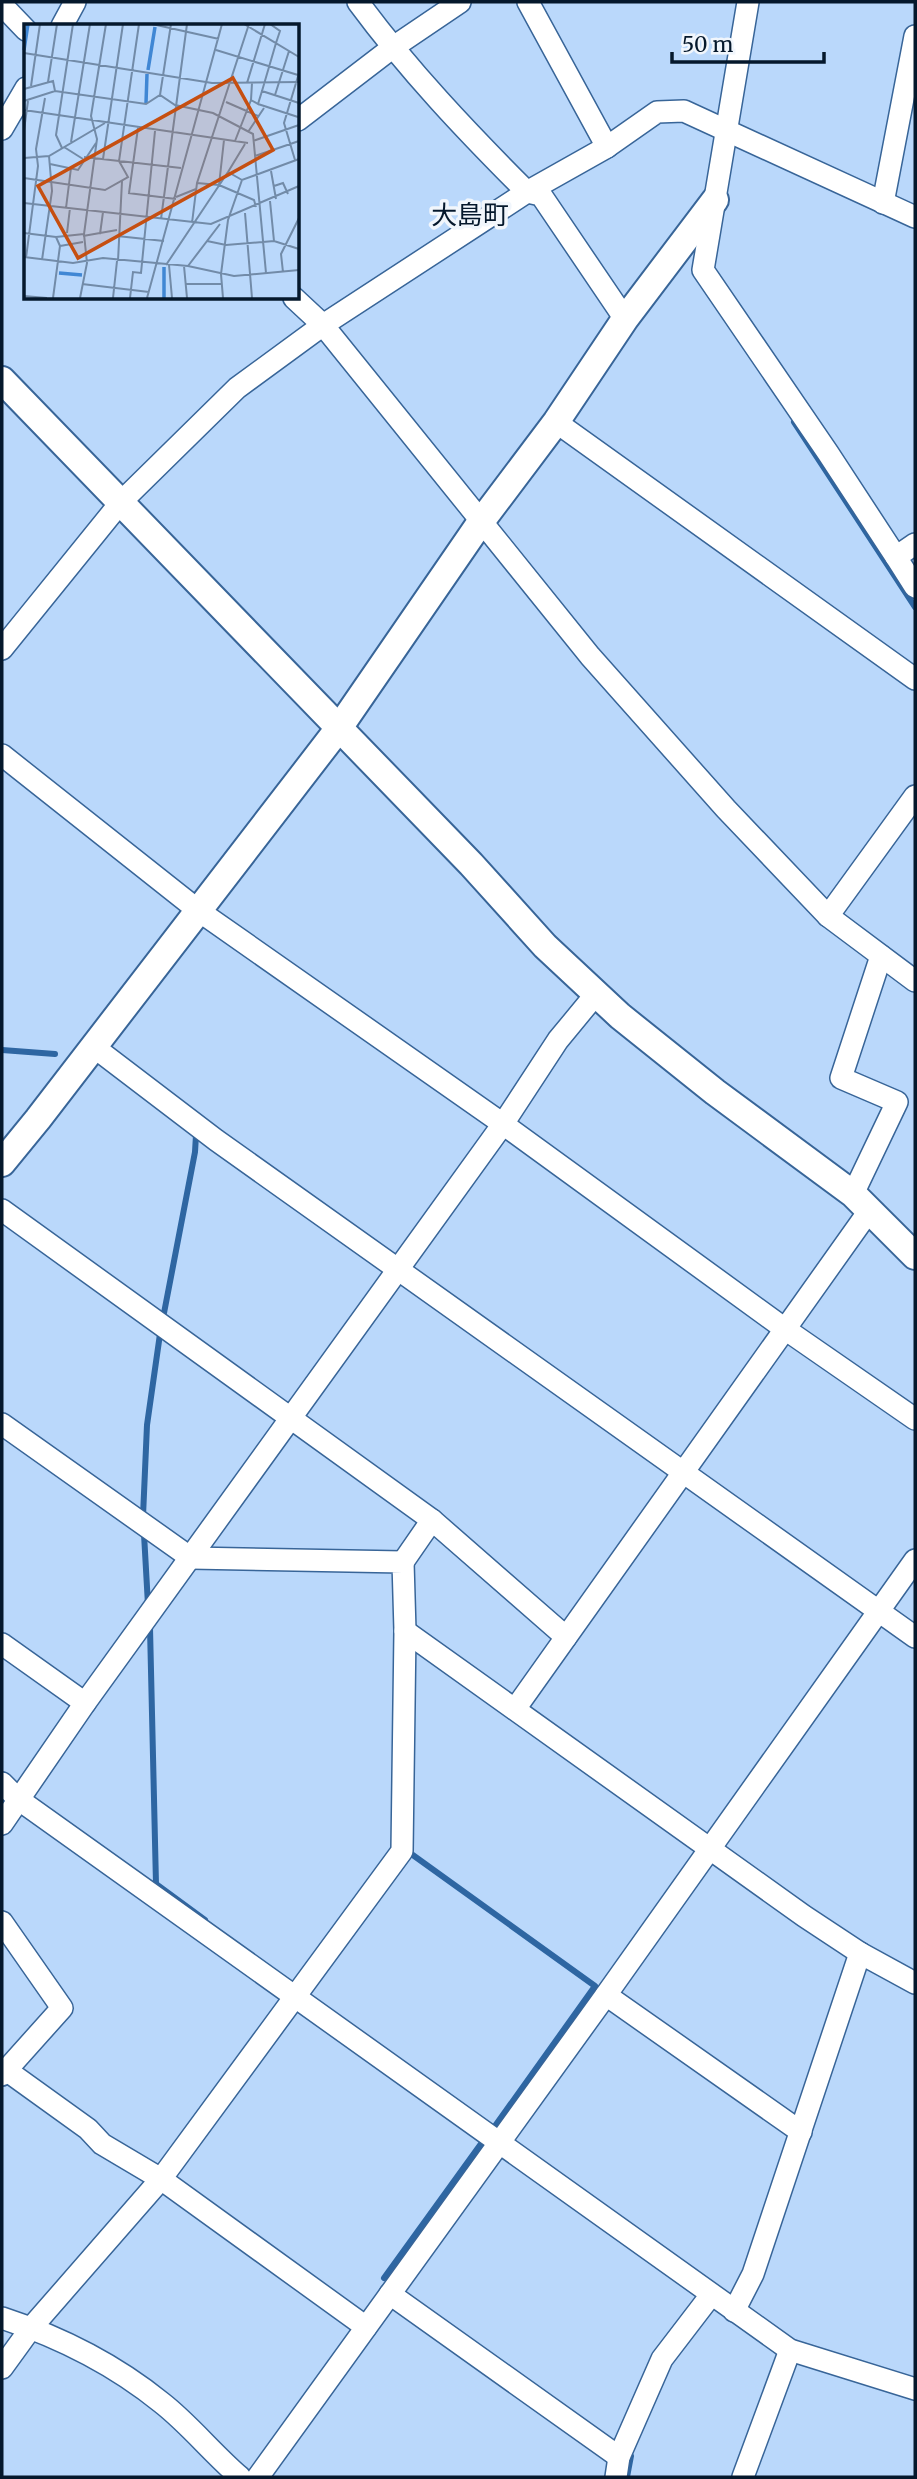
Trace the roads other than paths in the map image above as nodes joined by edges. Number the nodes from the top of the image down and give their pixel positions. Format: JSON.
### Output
{"nodes":[{"id":1,"x":75,"y":2,"type":"edge"},
{"id":2,"x":358,"y":2,"type":"edge"},
{"id":3,"x":460,"y":2,"type":"edge"},
{"id":4,"x":527,"y":2,"type":"edge"},
{"id":5,"x":748,"y":2,"type":"edge"},
{"id":6,"x":2,"y":5,"type":"edge"},
{"id":7,"x":63,"y":24,"type":"edge"},
{"id":8,"x":24,"y":28,"type":"edge"},
{"id":9,"x":915,"y":36,"type":"edge"},
{"id":10,"x":392,"y":48,"type":"junction"},
{"id":11,"x":24,"y":91,"type":"edge"},
{"id":12,"x":299,"y":119,"type":"edge"},
{"id":13,"x":2,"y":129,"type":"edge"},
{"id":14,"x":727,"y":131,"type":"junction"},
{"id":15,"x":607,"y":146,"type":"junction"},
{"id":16,"x":527,"y":192,"type":"junction"},
{"id":17,"x":715,"y":200,"type":"junction"},
{"id":18,"x":884,"y":204,"type":"junction"},
{"id":19,"x":915,"y":217,"type":"edge"},
{"id":20,"x":295,"y":299,"type":"edge"},
{"id":21,"x":625,"y":319,"type":"junction"},
{"id":22,"x":323,"y":325,"type":"junction"},
{"id":23,"x":2,"y":380,"type":"edge"},
{"id":24,"x":556,"y":422,"type":"junction"},
{"id":25,"x":121,"y":502,"type":"junction"},
{"id":26,"x":480,"y":523,"type":"junction"},
{"id":27,"x":915,"y":544,"type":"edge"},
{"id":28,"x":896,"y":557,"type":"junction"},
{"id":29,"x":915,"y":587,"type":"edge"},
{"id":30,"x":2,"y":649,"type":"edge"},
{"id":31,"x":915,"y":679,"type":"edge"},
{"id":32,"x":339,"y":728,"type":"junction"},
{"id":33,"x":2,"y":755,"type":"edge"},
{"id":34,"x":915,"y":796,"type":"edge"},
{"id":35,"x":199,"y":911,"type":"junction"},
{"id":36,"x":828,"y":916,"type":"junction"},
{"id":37,"x":881,"y":956,"type":"junction"},
{"id":38,"x":915,"y":981,"type":"edge"},
{"id":39,"x":596,"y":994,"type":"junction"},
{"id":40,"x":94,"y":1047,"type":"junction"},
{"id":41,"x":503,"y":1125,"type":"junction"},
{"id":42,"x":2,"y":1163,"type":"edge"},
{"id":43,"x":861,"y":1202,"type":"junction"},
{"id":44,"x":2,"y":1210,"type":"edge"},
{"id":45,"x":915,"y":1256,"type":"edge"},
{"id":46,"x":399,"y":1270,"type":"junction"},
{"id":47,"x":785,"y":1329,"type":"junction"},
{"id":48,"x":293,"y":1419,"type":"junction"},
{"id":49,"x":915,"y":1419,"type":"edge"},
{"id":50,"x":2,"y":1424,"type":"edge"},
{"id":51,"x":684,"y":1472,"type":"junction"},
{"id":52,"x":432,"y":1520,"type":"junction"},
{"id":53,"x":191,"y":1558,"type":"junction"},
{"id":54,"x":915,"y":1560,"type":"edge"},
{"id":55,"x":403,"y":1562,"type":"junction"},
{"id":56,"x":878,"y":1611,"type":"junction"},
{"id":57,"x":405,"y":1631,"type":"junction"},
{"id":58,"x":566,"y":1637,"type":"junction"},
{"id":59,"x":915,"y":1637,"type":"edge"},
{"id":60,"x":2,"y":1644,"type":"edge"},
{"id":61,"x":86,"y":1703,"type":"junction"},
{"id":62,"x":515,"y":1709,"type":"junction"},
{"id":63,"x":2,"y":1783,"type":"edge"},
{"id":64,"x":18,"y":1798,"type":"junction"},
{"id":65,"x":2,"y":1824,"type":"edge"},
{"id":66,"x":710,"y":1847,"type":"junction"},
{"id":67,"x":2,"y":1922,"type":"edge"},
{"id":68,"x":860,"y":1953,"type":"junction"},
{"id":69,"x":915,"y":1983,"type":"edge"},
{"id":70,"x":606,"y":1995,"type":"junction"},
{"id":71,"x":296,"y":1997,"type":"junction"},
{"id":72,"x":4,"y":2072,"type":"edge"},
{"id":73,"x":801,"y":2132,"type":"junction"},
{"id":74,"x":499,"y":2142,"type":"junction"},
{"id":75,"x":161,"y":2179,"type":"junction"},
{"id":76,"x":390,"y":2294,"type":"junction"},
{"id":77,"x":711,"y":2295,"type":"junction"},
{"id":78,"x":734,"y":2311,"type":"junction"},
{"id":79,"x":2,"y":2318,"type":"edge"},
{"id":80,"x":366,"y":2327,"type":"junction"},
{"id":81,"x":31,"y":2328,"type":"junction"},
{"id":82,"x":790,"y":2350,"type":"junction"},
{"id":83,"x":2,"y":2368,"type":"edge"},
{"id":84,"x":915,"y":2389,"type":"edge"},
{"id":85,"x":617,"y":2467,"type":"edge"},
{"id":86,"x":240,"y":2477,"type":"edge"},
{"id":87,"x":258,"y":2477,"type":"edge"},
{"id":88,"x":743,"y":2477,"type":"edge"}],
"edges":[{"from":1,"to":7,"type":"street"},
{"from":2,"to":10,"type":"street"},
{"from":3,"to":10,"type":"street"},
{"from":4,"to":15,"type":"street"},
{"from":5,"to":14,"type":"street"},
{"from":6,"to":8,"type":"street"},
{"from":9,"to":18,"type":"street"},
{"from":10,"to":12,"type":"street"},
{"from":10,"to":16,"type":"street"},
{"from":11,"to":13,"type":"street"},
{"from":14,"to":15,"type":"street"},
{"from":14,"to":17,"type":"street"},
{"from":14,"to":18,"type":"street"},
{"from":15,"to":16,"type":"street"},
{"from":16,"to":21,"type":"street"},
{"from":16,"to":22,"type":"street"},
{"from":17,"to":21,"type":"street"},
{"from":17,"to":28,"type":"street"},
{"from":18,"to":19,"type":"street"},
{"from":20,"to":22,"type":"street"},
{"from":21,"to":24,"type":"street"},
{"from":22,"to":25,"type":"street"},
{"from":22,"to":26,"type":"street"},
{"from":23,"to":25,"type":"street"},
{"from":24,"to":26,"type":"street"},
{"from":24,"to":31,"type":"street"},
{"from":25,"to":30,"type":"street"},
{"from":25,"to":32,"type":"street"},
{"from":26,"to":32,"type":"street"},
{"from":26,"to":36,"type":"street"},
{"from":27,"to":28,"type":"street"},
{"from":28,"to":29,"type":"street"},
{"from":32,"to":35,"type":"street"},
{"from":32,"to":39,"type":"street"},
{"from":33,"to":35,"type":"street"},
{"from":34,"to":36,"type":"street"},
{"from":35,"to":40,"type":"street"},
{"from":35,"to":41,"type":"street"},
{"from":36,"to":37,"type":"street"},
{"from":37,"to":38,"type":"street"},
{"from":37,"to":43,"type":"street"},
{"from":39,"to":41,"type":"street"},
{"from":39,"to":43,"type":"street"},
{"from":40,"to":42,"type":"street"},
{"from":40,"to":46,"type":"street"},
{"from":41,"to":46,"type":"street"},
{"from":41,"to":47,"type":"street"},
{"from":43,"to":45,"type":"street"},
{"from":43,"to":47,"type":"street"},
{"from":44,"to":48,"type":"street"},
{"from":46,"to":48,"type":"street"},
{"from":46,"to":51,"type":"street"},
{"from":47,"to":49,"type":"street"},
{"from":47,"to":51,"type":"street"},
{"from":48,"to":52,"type":"street"},
{"from":48,"to":53,"type":"street"},
{"from":50,"to":53,"type":"street"},
{"from":51,"to":56,"type":"street"},
{"from":51,"to":58,"type":"street"},
{"from":52,"to":55,"type":"street"},
{"from":52,"to":58,"type":"street"},
{"from":53,"to":55,"type":"street"},
{"from":53,"to":61,"type":"street"},
{"from":54,"to":56,"type":"street"},
{"from":55,"to":57,"type":"street"},
{"from":56,"to":59,"type":"street"},
{"from":56,"to":66,"type":"street"},
{"from":57,"to":62,"type":"street"},
{"from":57,"to":71,"type":"street"},
{"from":58,"to":62,"type":"street"},
{"from":60,"to":61,"type":"street"},
{"from":61,"to":64,"type":"street"},
{"from":62,"to":66,"type":"street"},
{"from":63,"to":64,"type":"street"},
{"from":64,"to":65,"type":"street"},
{"from":64,"to":71,"type":"street"},
{"from":66,"to":68,"type":"street"},
{"from":66,"to":70,"type":"street"},
{"from":67,"to":72,"type":"street"},
{"from":68,"to":69,"type":"street"},
{"from":68,"to":73,"type":"street"},
{"from":70,"to":73,"type":"street"},
{"from":70,"to":74,"type":"street"},
{"from":71,"to":74,"type":"street"},
{"from":71,"to":75,"type":"street"},
{"from":72,"to":75,"type":"street"},
{"from":73,"to":78,"type":"street"},
{"from":74,"to":76,"type":"street"},
{"from":74,"to":77,"type":"street"},
{"from":75,"to":80,"type":"street"},
{"from":75,"to":81,"type":"street"},
{"from":76,"to":80,"type":"street"},
{"from":76,"to":85,"type":"street"},
{"from":77,"to":78,"type":"street"},
{"from":77,"to":85,"type":"street"},
{"from":78,"to":82,"type":"street"},
{"from":79,"to":81,"type":"street"},
{"from":80,"to":87,"type":"street"},
{"from":81,"to":83,"type":"street"},
{"from":81,"to":86,"type":"street"},
{"from":82,"to":84,"type":"street"},
{"from":82,"to":88,"type":"street"}]}
